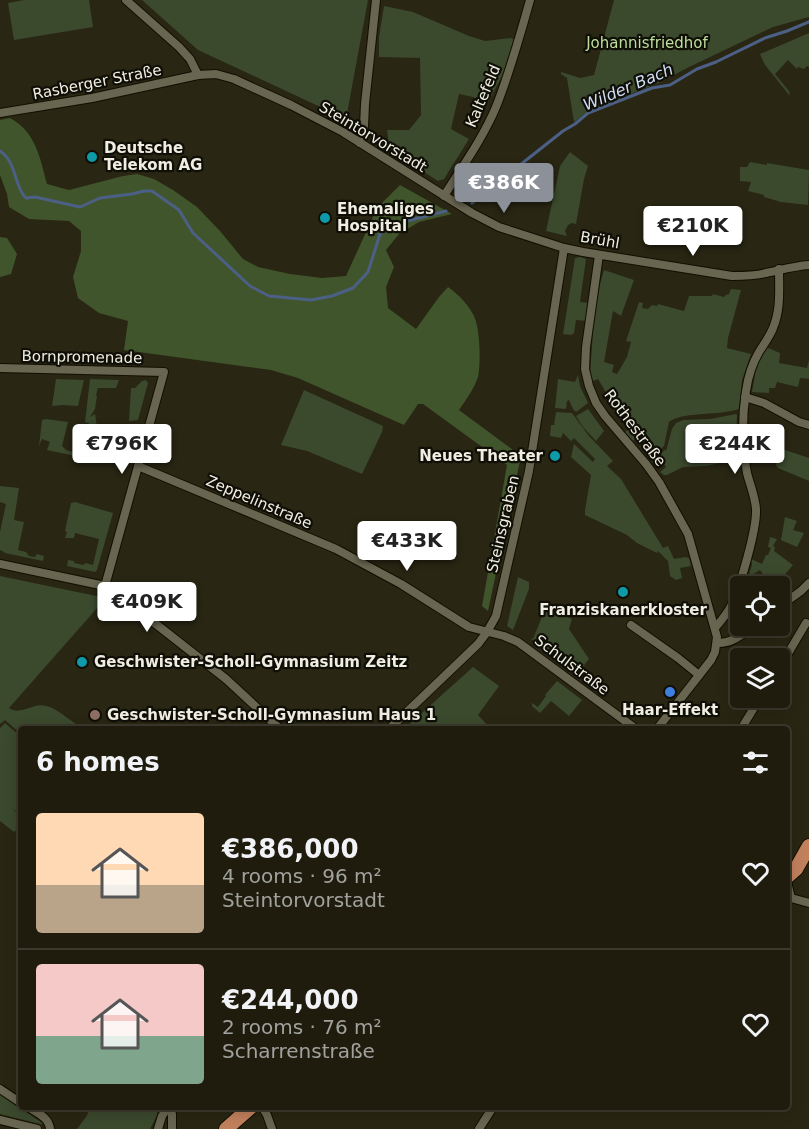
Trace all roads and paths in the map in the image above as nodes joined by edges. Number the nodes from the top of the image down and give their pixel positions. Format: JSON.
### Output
{"nodes":[{"id":1,"x":126,"y":0,"type":"edge"},
{"id":2,"x":376,"y":0,"type":"edge"},
{"id":3,"x":530,"y":0,"type":"edge"},
{"id":4,"x":198,"y":75,"type":"junction"},
{"id":5,"x":0,"y":113,"type":"edge"},
{"id":6,"x":360,"y":143,"type":"junction"},
{"id":7,"x":447,"y":197,"type":"junction"},
{"id":8,"x":564,"y":248,"type":"junction"},
{"id":9,"x":599,"y":255,"type":"junction"},
{"id":10,"x":809,"y":265,"type":"edge"},
{"id":11,"x":779,"y":269,"type":"junction"},
{"id":12,"x":0,"y":368,"type":"edge"},
{"id":13,"x":745,"y":397,"type":"junction"},
{"id":14,"x":809,"y":425,"type":"edge"},
{"id":15,"x":138,"y":466,"type":"junction"},
{"id":16,"x":0,"y":564,"type":"edge"},
{"id":17,"x":809,"y":583,"type":"edge"},
{"id":18,"x":105,"y":586,"type":"junction"},
{"id":19,"x":801,"y":591,"type":"junction"},
{"id":20,"x":809,"y":598,"type":"edge"},
{"id":21,"x":790,"y":599,"type":"edge"},
{"id":22,"x":806,"y":623,"type":"dead end"},
{"id":23,"x":631,"y":625,"type":"dead end"},
{"id":24,"x":715,"y":628,"type":"junction"},
{"id":25,"x":487,"y":632,"type":"junction"},
{"id":26,"x":739,"y":636,"type":"edge"},
{"id":27,"x":717,"y":643,"type":"junction"},
{"id":28,"x":790,"y":651,"type":"edge"},
{"id":29,"x":699,"y":675,"type":"junction"},
{"id":30,"x":754,"y":708,"type":"edge"},
{"id":31,"x":277,"y":726,"type":"edge"},
{"id":32,"x":392,"y":726,"type":"edge"},
{"id":33,"x":632,"y":726,"type":"edge"},
{"id":34,"x":659,"y":726,"type":"edge"},
{"id":35,"x":743,"y":726,"type":"edge"},
{"id":36,"x":809,"y":846,"type":"edge"},
{"id":37,"x":790,"y":875,"type":"edge"},
{"id":38,"x":790,"y":894,"type":"edge"},
{"id":39,"x":809,"y":903,"type":"edge"},
{"id":40,"x":0,"y":1089,"type":"edge"},
{"id":41,"x":18,"y":1101,"type":"edge"},
{"id":42,"x":33,"y":1110,"type":"edge"},
{"id":43,"x":166,"y":1110,"type":"edge"},
{"id":44,"x":170,"y":1110,"type":"edge"},
{"id":45,"x":248,"y":1110,"type":"edge"},
{"id":46,"x":258,"y":1110,"type":"edge"},
{"id":47,"x":491,"y":1110,"type":"edge"},
{"id":48,"x":0,"y":1120,"type":"edge"},
{"id":49,"x":37,"y":1129,"type":"edge"},
{"id":50,"x":50,"y":1129,"type":"edge"},
{"id":51,"x":158,"y":1129,"type":"edge"},
{"id":52,"x":172,"y":1129,"type":"edge"},
{"id":53,"x":226,"y":1129,"type":"edge"},
{"id":54,"x":272,"y":1129,"type":"edge"},
{"id":55,"x":479,"y":1129,"type":"edge"}],
"edges":[{"from":1,"to":4,"type":"street"},
{"from":2,"to":6,"type":"street"},
{"from":3,"to":7,"type":"street","name":"Kaltefeld"},
{"from":4,"to":5,"type":"street","name":"Rasberger Straße"},
{"from":4,"to":6,"type":"street","name":"Steintorvorstadt"},
{"from":6,"to":7,"type":"street","name":"Steintorvorstadt"},
{"from":7,"to":8,"type":"street","name":"Steintorvorstadt"},
{"from":8,"to":9,"type":"street","name":"Brühl"},
{"from":8,"to":25,"type":"street","name":"Steinsgraben"},
{"from":9,"to":11,"type":"street","name":"Brühl"},
{"from":9,"to":24,"type":"street","name":"Rothestraße"},
{"from":10,"to":11,"type":"street","name":"Brühl"},
{"from":11,"to":13,"type":"street"},
{"from":12,"to":15,"type":"street","name":"Bornpromenade"},
{"from":13,"to":14,"type":"street"},
{"from":13,"to":24,"type":"street"},
{"from":15,"to":18,"type":"street"},
{"from":15,"to":25,"type":"street","name":"Zeppelinstraße"},
{"from":16,"to":18,"type":"street"},
{"from":17,"to":19,"type":"street"},
{"from":18,"to":31,"type":"street"},
{"from":19,"to":20,"type":"street"},
{"from":19,"to":21,"type":"street"},
{"from":22,"to":28,"type":"street"},
{"from":23,"to":29,"type":"street"},
{"from":24,"to":27,"type":"street","name":"Rothestraße"},
{"from":25,"to":32,"type":"street","name":"Steinsgraben"},
{"from":25,"to":33,"type":"street","name":"Schulstraße"},
{"from":26,"to":27,"type":"street"},
{"from":27,"to":29,"type":"street"},
{"from":29,"to":34,"type":"street"},
{"from":30,"to":35,"type":"street"},
{"from":36,"to":37,"type":"main road"},
{"from":38,"to":39,"type":"street"},
{"from":40,"to":41,"type":"street"},
{"from":42,"to":50,"type":"street"},
{"from":43,"to":51,"type":"street"},
{"from":44,"to":52,"type":"street"},
{"from":45,"to":53,"type":"main road"},
{"from":46,"to":54,"type":"street"},
{"from":47,"to":55,"type":"street"},
{"from":48,"to":49,"type":"street"}]}
